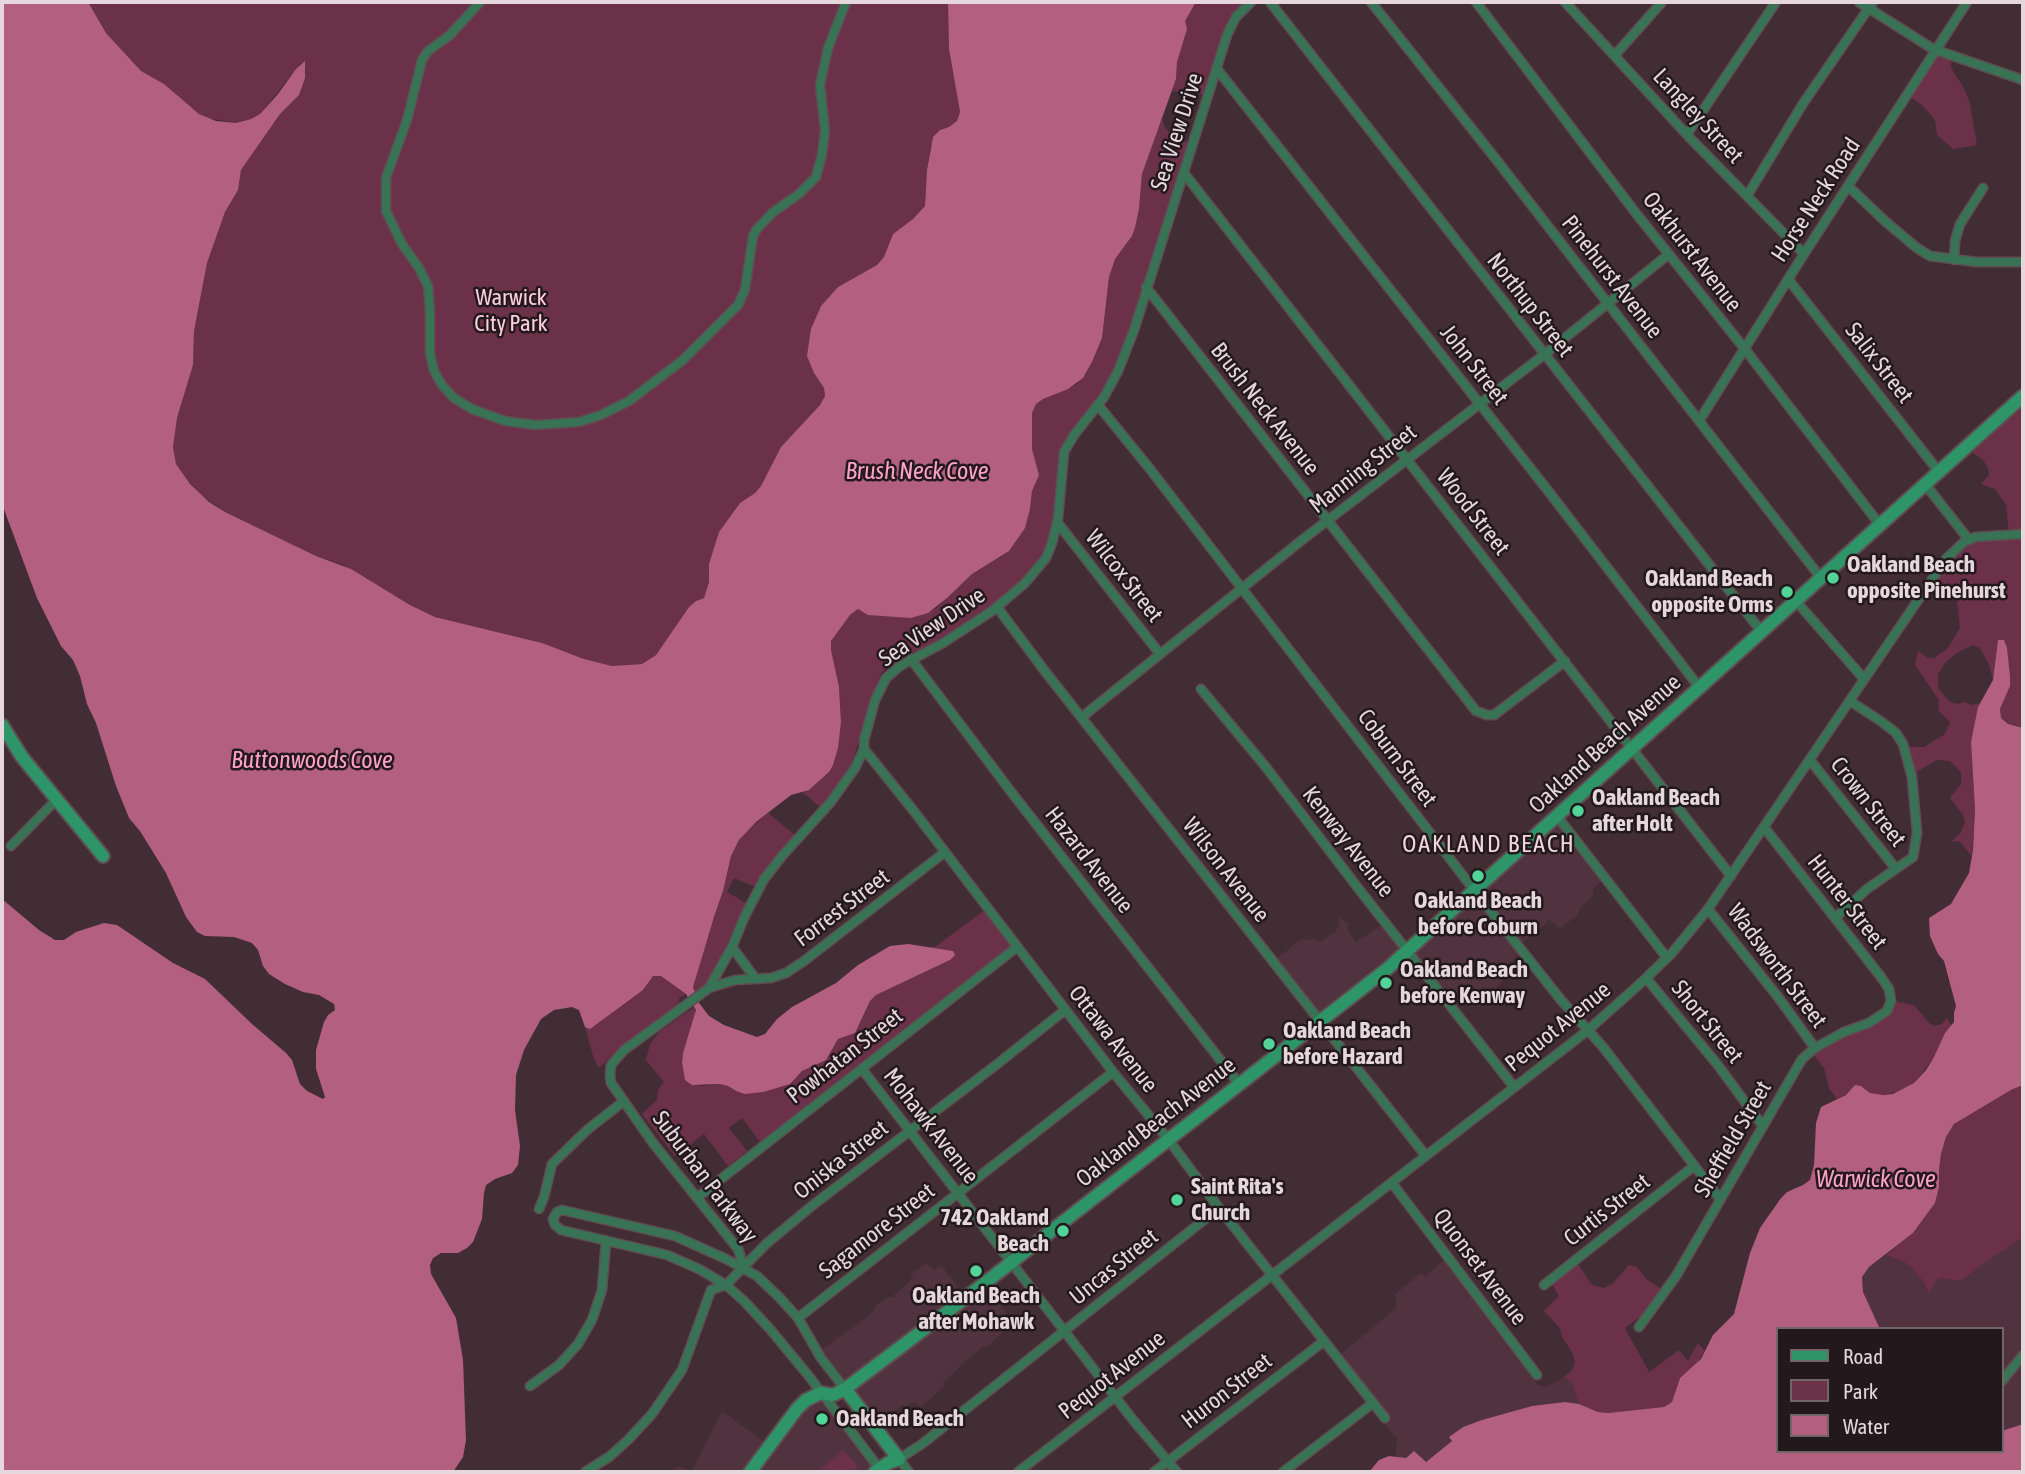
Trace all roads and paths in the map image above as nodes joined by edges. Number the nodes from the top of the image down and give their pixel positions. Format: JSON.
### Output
{"nodes":[{"id":1,"x":480,"y":2,"type":"edge"},
{"id":2,"x":846,"y":2,"type":"edge"},
{"id":3,"x":1251,"y":2,"type":"edge"},
{"id":4,"x":1270,"y":2,"type":"edge"},
{"id":5,"x":1371,"y":2,"type":"edge"},
{"id":6,"x":1476,"y":2,"type":"edge"},
{"id":7,"x":1565,"y":2,"type":"edge"},
{"id":8,"x":1662,"y":2,"type":"edge"},
{"id":9,"x":1776,"y":2,"type":"edge"},
{"id":10,"x":1859,"y":2,"type":"edge"},
{"id":11,"x":1967,"y":2,"type":"edge"},
{"id":12,"x":1871,"y":5,"type":"edge"},
{"id":13,"x":1937,"y":50,"type":"junction"},
{"id":14,"x":1615,"y":55,"type":"junction"},
{"id":15,"x":1217,"y":69,"type":"junction"},
{"id":16,"x":2023,"y":80,"type":"edge"},
{"id":17,"x":1687,"y":134,"type":"junction"},
{"id":18,"x":1184,"y":173,"type":"junction"},
{"id":19,"x":1847,"y":186,"type":"junction"},
{"id":20,"x":1983,"y":188,"type":"dead end"},
{"id":21,"x":1747,"y":197,"type":"junction"},
{"id":22,"x":1669,"y":254,"type":"junction"},
{"id":23,"x":1804,"y":254,"type":"junction"},
{"id":24,"x":1954,"y":260,"type":"junction"},
{"id":25,"x":2023,"y":262,"type":"edge"},
{"id":26,"x":1788,"y":279,"type":"junction"},
{"id":27,"x":1146,"y":287,"type":"junction"},
{"id":28,"x":1607,"y":303,"type":"junction"},
{"id":29,"x":1744,"y":348,"type":"junction"},
{"id":30,"x":1545,"y":354,"type":"junction"},
{"id":31,"x":2023,"y":396,"type":"edge"},
{"id":32,"x":1479,"y":404,"type":"junction"},
{"id":33,"x":1098,"y":405,"type":"junction"},
{"id":34,"x":1699,"y":421,"type":"junction"},
{"id":35,"x":1407,"y":459,"type":"junction"},
{"id":36,"x":1939,"y":472,"type":"junction"},
{"id":37,"x":1925,"y":484,"type":"junction"},
{"id":38,"x":1328,"y":520,"type":"junction"},
{"id":39,"x":1057,"y":522,"type":"junction"},
{"id":40,"x":1880,"y":525,"type":"junction"},
{"id":41,"x":2023,"y":534,"type":"edge"},
{"id":42,"x":1969,"y":540,"type":"junction"},
{"id":43,"x":1821,"y":578,"type":"junction"},
{"id":44,"x":1243,"y":589,"type":"junction"},
{"id":45,"x":1796,"y":601,"type":"junction"},
{"id":46,"x":997,"y":607,"type":"junction"},
{"id":47,"x":1761,"y":631,"type":"junction"},
{"id":48,"x":1160,"y":654,"type":"junction"},
{"id":49,"x":911,"y":659,"type":"junction"},
{"id":50,"x":1565,"y":661,"type":"junction"},
{"id":51,"x":1864,"y":679,"type":"junction"},
{"id":52,"x":1699,"y":687,"type":"junction"},
{"id":53,"x":1201,"y":689,"type":"dead end"},
{"id":54,"x":1850,"y":701,"type":"junction"},
{"id":55,"x":1082,"y":718,"type":"junction"},
{"id":56,"x":2,"y":725,"type":"edge"},
{"id":57,"x":1632,"y":747,"type":"junction"},
{"id":58,"x":864,"y":749,"type":"junction"},
{"id":59,"x":1810,"y":760,"type":"junction"},
{"id":60,"x":56,"y":800,"type":"junction"},
{"id":61,"x":1557,"y":816,"type":"junction"},
{"id":62,"x":1763,"y":827,"type":"junction"},
{"id":63,"x":11,"y":846,"type":"dead end"},
{"id":64,"x":945,"y":852,"type":"junction"},
{"id":65,"x":103,"y":856,"type":"dead end"},
{"id":66,"x":1896,"y":869,"type":"junction"},
{"id":67,"x":1731,"y":876,"type":"junction"},
{"id":68,"x":1474,"y":890,"type":"junction"},
{"id":69,"x":1708,"y":909,"type":"junction"},
{"id":70,"x":1835,"y":918,"type":"junction"},
{"id":71,"x":732,"y":947,"type":"junction"},
{"id":72,"x":1017,"y":947,"type":"junction"},
{"id":73,"x":1408,"y":950,"type":"junction"},
{"id":74,"x":1667,"y":958,"type":"junction"},
{"id":75,"x":755,"y":978,"type":"junction"},
{"id":76,"x":1646,"y":978,"type":"junction"},
{"id":77,"x":709,"y":988,"type":"junction"},
{"id":78,"x":1889,"y":1004,"type":"joint"},
{"id":79,"x":1065,"y":1010,"type":"junction"},
{"id":80,"x":1320,"y":1021,"type":"junction"},
{"id":81,"x":1587,"y":1031,"type":"junction"},
{"id":82,"x":1815,"y":1048,"type":"junction"},
{"id":83,"x":862,"y":1069,"type":"junction"},
{"id":84,"x":1113,"y":1072,"type":"junction"},
{"id":85,"x":1239,"y":1084,"type":"junction"},
{"id":86,"x":1514,"y":1087,"type":"junction"},
{"id":87,"x":624,"y":1101,"type":"junction"},
{"id":88,"x":1762,"y":1125,"type":"junction"},
{"id":89,"x":910,"y":1130,"type":"junction"},
{"id":90,"x":1168,"y":1139,"type":"junction"},
{"id":91,"x":1426,"y":1156,"type":"junction"},
{"id":92,"x":1693,"y":1166,"type":"junction"},
{"id":93,"x":1392,"y":1183,"type":"junction"},
{"id":94,"x":959,"y":1192,"type":"junction"},
{"id":95,"x":698,"y":1197,"type":"junction"},
{"id":96,"x":1720,"y":1199,"type":"junction"},
{"id":97,"x":1219,"y":1208,"type":"junction"},
{"id":98,"x":539,"y":1209,"type":"dead end"},
{"id":99,"x":606,"y":1242,"type":"junction"},
{"id":100,"x":1012,"y":1262,"type":"junction"},
{"id":101,"x":744,"y":1268,"type":"junction"},
{"id":102,"x":1273,"y":1275,"type":"junction"},
{"id":103,"x":726,"y":1285,"type":"junction"},
{"id":104,"x":1544,"y":1285,"type":"dead end"},
{"id":105,"x":798,"y":1318,"type":"junction"},
{"id":106,"x":1639,"y":1327,"type":"dead end"},
{"id":107,"x":1065,"y":1331,"type":"junction"},
{"id":108,"x":1324,"y":1341,"type":"junction"},
{"id":109,"x":2023,"y":1355,"type":"edge"},
{"id":110,"x":1537,"y":1375,"type":"dead end"},
{"id":111,"x":2004,"y":1379,"type":"edge"},
{"id":112,"x":530,"y":1386,"type":"dead end"},
{"id":113,"x":845,"y":1389,"type":"junction"},
{"id":114,"x":821,"y":1393,"type":"junction"},
{"id":115,"x":1116,"y":1396,"type":"junction"},
{"id":116,"x":1373,"y":1403,"type":"junction"},
{"id":117,"x":1385,"y":1418,"type":"dead end"},
{"id":118,"x":899,"y":1459,"type":"junction"},
{"id":119,"x":1168,"y":1462,"type":"junction"},
{"id":120,"x":879,"y":1471,"type":"edge"},
{"id":121,"x":585,"y":1472,"type":"edge"},
{"id":122,"x":750,"y":1472,"type":"edge"},
{"id":123,"x":909,"y":1472,"type":"edge"},
{"id":124,"x":1018,"y":1472,"type":"edge"},
{"id":125,"x":1154,"y":1472,"type":"edge"},
{"id":126,"x":1177,"y":1472,"type":"edge"},
{"id":127,"x":1283,"y":1472,"type":"edge"}],
"edges":[{"from":1,"to":2,"type":"street"},
{"from":3,"to":15,"type":"street","name":"Sea View Drive"},
{"from":4,"to":30,"type":"street","name":"Northup Street"},
{"from":5,"to":28,"type":"street","name":"Pinehurst Avenue"},
{"from":6,"to":22,"type":"street","name":"Oakhurst Avenue"},
{"from":7,"to":14,"type":"street","name":"Langley Street"},
{"from":8,"to":14,"type":"street"},
{"from":9,"to":17,"type":"street"},
{"from":10,"to":12,"type":"street"},
{"from":11,"to":13,"type":"street","name":"Horse Neck Road"},
{"from":12,"to":13,"type":"street"},
{"from":12,"to":21,"type":"street"},
{"from":13,"to":16,"type":"street"},
{"from":13,"to":19,"type":"street","name":"Horse Neck Road"},
{"from":14,"to":17,"type":"street","name":"Langley Street"},
{"from":15,"to":18,"type":"street","name":"Sea View Drive"},
{"from":15,"to":32,"type":"street","name":"John Street"},
{"from":17,"to":21,"type":"street","name":"Langley Street"},
{"from":18,"to":27,"type":"street","name":"Sea View Drive"},
{"from":18,"to":35,"type":"street","name":"Wood Street"},
{"from":19,"to":23,"type":"street","name":"Horse Neck Road"},
{"from":19,"to":24,"type":"street"},
{"from":20,"to":24,"type":"street"},
{"from":21,"to":23,"type":"street","name":"Langley Street"},
{"from":22,"to":28,"type":"street","name":"Manning Street"},
{"from":22,"to":29,"type":"street","name":"Oakhurst Avenue"},
{"from":23,"to":26,"type":"street","name":"Horse Neck Road"},
{"from":24,"to":25,"type":"street"},
{"from":26,"to":29,"type":"street","name":"Horse Neck Road"},
{"from":26,"to":36,"type":"street","name":"Salix Street"},
{"from":27,"to":33,"type":"street","name":"Sea View Drive"},
{"from":27,"to":38,"type":"street","name":"Brush Neck Avenue"},
{"from":28,"to":30,"type":"street","name":"Manning Street"},
{"from":28,"to":34,"type":"street","name":"Pinehurst Avenue"},
{"from":29,"to":34,"type":"street","name":"Horse Neck Road"},
{"from":29,"to":40,"type":"street","name":"Oakhurst Avenue"},
{"from":30,"to":32,"type":"street","name":"Manning Street"},
{"from":30,"to":47,"type":"street","name":"Northup Street"},
{"from":31,"to":36,"type":"street","name":"Oakland Beach Avenue"},
{"from":32,"to":35,"type":"street","name":"Manning Street"},
{"from":32,"to":52,"type":"street","name":"John Street"},
{"from":33,"to":39,"type":"street","name":"Sea View Drive"},
{"from":33,"to":44,"type":"street","name":"Coburn Street"},
{"from":34,"to":43,"type":"street","name":"Pinehurst Avenue"},
{"from":35,"to":38,"type":"street","name":"Manning Street"},
{"from":35,"to":50,"type":"street","name":"Wood Street"},
{"from":36,"to":37,"type":"street","name":"Oakland Beach Avenue"},
{"from":37,"to":40,"type":"street","name":"Oakland Beach Avenue"},
{"from":37,"to":42,"type":"street"},
{"from":38,"to":44,"type":"street","name":"Manning Street"},
{"from":38,"to":50,"type":"street","name":"Brush Neck Avenue"},
{"from":39,"to":46,"type":"street","name":"Sea View Drive"},
{"from":39,"to":48,"type":"street","name":"Wilcox Street"},
{"from":40,"to":43,"type":"street","name":"Oakland Beach Avenue"},
{"from":41,"to":42,"type":"street"},
{"from":42,"to":51,"type":"street","name":"Pequot Avenue"},
{"from":43,"to":45,"type":"street","name":"Oakland Beach Avenue"},
{"from":44,"to":48,"type":"street","name":"Manning Street"},
{"from":44,"to":68,"type":"street","name":"Coburn Street"},
{"from":45,"to":47,"type":"street","name":"Oakland Beach Avenue"},
{"from":45,"to":51,"type":"street"},
{"from":46,"to":49,"type":"street","name":"Sea View Drive"},
{"from":46,"to":55,"type":"street","name":"Wilson Avenue"},
{"from":47,"to":52,"type":"street","name":"Oakland Beach Avenue"},
{"from":48,"to":55,"type":"street","name":"Manning Street"},
{"from":49,"to":58,"type":"street","name":"Sea View Drive"},
{"from":49,"to":85,"type":"street","name":"Hazard Avenue"},
{"from":50,"to":57,"type":"street","name":"Wood Street"},
{"from":51,"to":54,"type":"street","name":"Pequot Avenue"},
{"from":52,"to":57,"type":"street","name":"Oakland Beach Avenue"},
{"from":53,"to":73,"type":"street","name":"Kenway Avenue"},
{"from":54,"to":59,"type":"street","name":"Pequot Avenue"},
{"from":54,"to":66,"type":"street"},
{"from":55,"to":80,"type":"street","name":"Wilson Avenue"},
{"from":56,"to":60,"type":"street"},
{"from":57,"to":61,"type":"street","name":"Oakland Beach Avenue"},
{"from":57,"to":67,"type":"street","name":"Wood Street"},
{"from":58,"to":64,"type":"street","name":"Ottawa Avenue"},
{"from":58,"to":71,"type":"street","name":"Sea View Drive"},
{"from":59,"to":62,"type":"street","name":"Pequot Avenue"},
{"from":59,"to":66,"type":"street","name":"Crown Street"},
{"from":60,"to":63,"type":"street"},
{"from":60,"to":65,"type":"street"},
{"from":61,"to":68,"type":"street","name":"Oakland Beach Avenue"},
{"from":61,"to":74,"type":"street"},
{"from":62,"to":67,"type":"street","name":"Pequot Avenue"},
{"from":62,"to":70,"type":"street","name":"Hunter Street"},
{"from":64,"to":72,"type":"street","name":"Ottawa Avenue"},
{"from":64,"to":75,"type":"street","name":"Forrest Street"},
{"from":66,"to":70,"type":"street"},
{"from":67,"to":69,"type":"street","name":"Pequot Avenue"},
{"from":68,"to":73,"type":"street","name":"Oakland Beach Avenue"},
{"from":68,"to":81,"type":"street","name":"Coburn Street"},
{"from":69,"to":74,"type":"street","name":"Pequot Avenue"},
{"from":69,"to":82,"type":"street","name":"Wadsworth Street"},
{"from":70,"to":78,"type":"street","name":"Hunter Street"},
{"from":71,"to":75,"type":"street"},
{"from":71,"to":77,"type":"street","name":"Sea View Drive"},
{"from":72,"to":79,"type":"street","name":"Ottawa Avenue"},
{"from":72,"to":83,"type":"street","name":"Powhatan Street"},
{"from":73,"to":80,"type":"street","name":"Oakland Beach Avenue"},
{"from":73,"to":86,"type":"street","name":"Kenway Avenue"},
{"from":74,"to":76,"type":"street","name":"Pequot Avenue"},
{"from":75,"to":77,"type":"street","name":"Forrest Street"},
{"from":76,"to":81,"type":"street","name":"Pequot Avenue"},
{"from":76,"to":88,"type":"street","name":"Short Street"},
{"from":77,"to":87,"type":"street","name":"Sea View Drive"},
{"from":78,"to":82,"type":"street","name":"Sheffield Street"},
{"from":79,"to":84,"type":"street","name":"Ottawa Avenue"},
{"from":79,"to":89,"type":"street","name":"Oniska Street"},
{"from":80,"to":85,"type":"street","name":"Oakland Beach Avenue"},
{"from":80,"to":91,"type":"street","name":"Wilson Avenue"},
{"from":81,"to":86,"type":"street","name":"Pequot Avenue"},
{"from":81,"to":92,"type":"street","name":"Coburn Street"},
{"from":82,"to":88,"type":"street","name":"Sheffield Street"},
{"from":83,"to":89,"type":"street","name":"Mohawk Avenue"},
{"from":83,"to":95,"type":"street","name":"Powhatan Street"},
{"from":84,"to":90,"type":"street","name":"Ottawa Avenue"},
{"from":84,"to":94,"type":"street","name":"Sagamore Street"},
{"from":85,"to":90,"type":"street","name":"Oakland Beach Avenue"},
{"from":86,"to":91,"type":"street","name":"Pequot Avenue"},
{"from":87,"to":95,"type":"street","name":"Suburban Parkway"},
{"from":87,"to":98,"type":"street"},
{"from":88,"to":96,"type":"street","name":"Sheffield Street"},
{"from":89,"to":94,"type":"street","name":"Mohawk Avenue"},
{"from":89,"to":101,"type":"street","name":"Oniska Street"},
{"from":90,"to":97,"type":"street","name":"Ottawa Avenue"},
{"from":90,"to":100,"type":"street","name":"Oakland Beach Avenue"},
{"from":91,"to":93,"type":"street","name":"Pequot Avenue"},
{"from":92,"to":96,"type":"street","name":"Coburn Street"},
{"from":92,"to":104,"type":"street","name":"Curtis Street"},
{"from":93,"to":102,"type":"street","name":"Pequot Avenue"},
{"from":93,"to":110,"type":"street","name":"Quonset Avenue"},
{"from":94,"to":100,"type":"street","name":"Mohawk Avenue"},
{"from":94,"to":105,"type":"street","name":"Sagamore Street"},
{"from":95,"to":101,"type":"street","name":"Suburban Parkway"},
{"from":96,"to":106,"type":"street","name":"Sheffield Street"},
{"from":97,"to":102,"type":"street","name":"Ottawa Avenue"},
{"from":97,"to":107,"type":"street","name":"Uncas Street"},
{"from":99,"to":101,"type":"street"},
{"from":99,"to":103,"type":"street"},
{"from":99,"to":112,"type":"street"},
{"from":100,"to":107,"type":"street","name":"Mohawk Avenue"},
{"from":100,"to":113,"type":"street","name":"Oakland Beach Avenue"},
{"from":101,"to":103,"type":"street","name":"Oniska Street"},
{"from":101,"to":105,"type":"street","name":"Suburban Parkway"},
{"from":102,"to":108,"type":"street","name":"Ottawa Avenue"},
{"from":102,"to":115,"type":"street","name":"Pequot Avenue"},
{"from":103,"to":114,"type":"street"},
{"from":103,"to":121,"type":"street","name":"Oniska Street"},
{"from":105,"to":113,"type":"street","name":"Suburban Parkway"},
{"from":107,"to":115,"type":"street","name":"Mohawk Avenue"},
{"from":107,"to":118,"type":"street","name":"Uncas Street"},
{"from":108,"to":116,"type":"street","name":"Ottawa Avenue"},
{"from":108,"to":119,"type":"street","name":"Huron Street"},
{"from":109,"to":111,"type":"street"},
{"from":113,"to":114,"type":"street","name":"Oakland Beach Avenue"},
{"from":113,"to":118,"type":"street","name":"Suburban Parkway"},
{"from":114,"to":120,"type":"street"},
{"from":114,"to":122,"type":"street","name":"Oakland Beach Avenue"},
{"from":115,"to":119,"type":"street","name":"Mohawk Avenue"},
{"from":115,"to":124,"type":"street","name":"Pequot Avenue"},
{"from":116,"to":117,"type":"street","name":"Ottawa Avenue"},
{"from":116,"to":127,"type":"street"},
{"from":118,"to":120,"type":"street"},
{"from":118,"to":123,"type":"street","name":"Suburban Parkway"},
{"from":119,"to":125,"type":"street","name":"Huron Street"},
{"from":119,"to":126,"type":"street","name":"Mohawk Avenue"}]}
